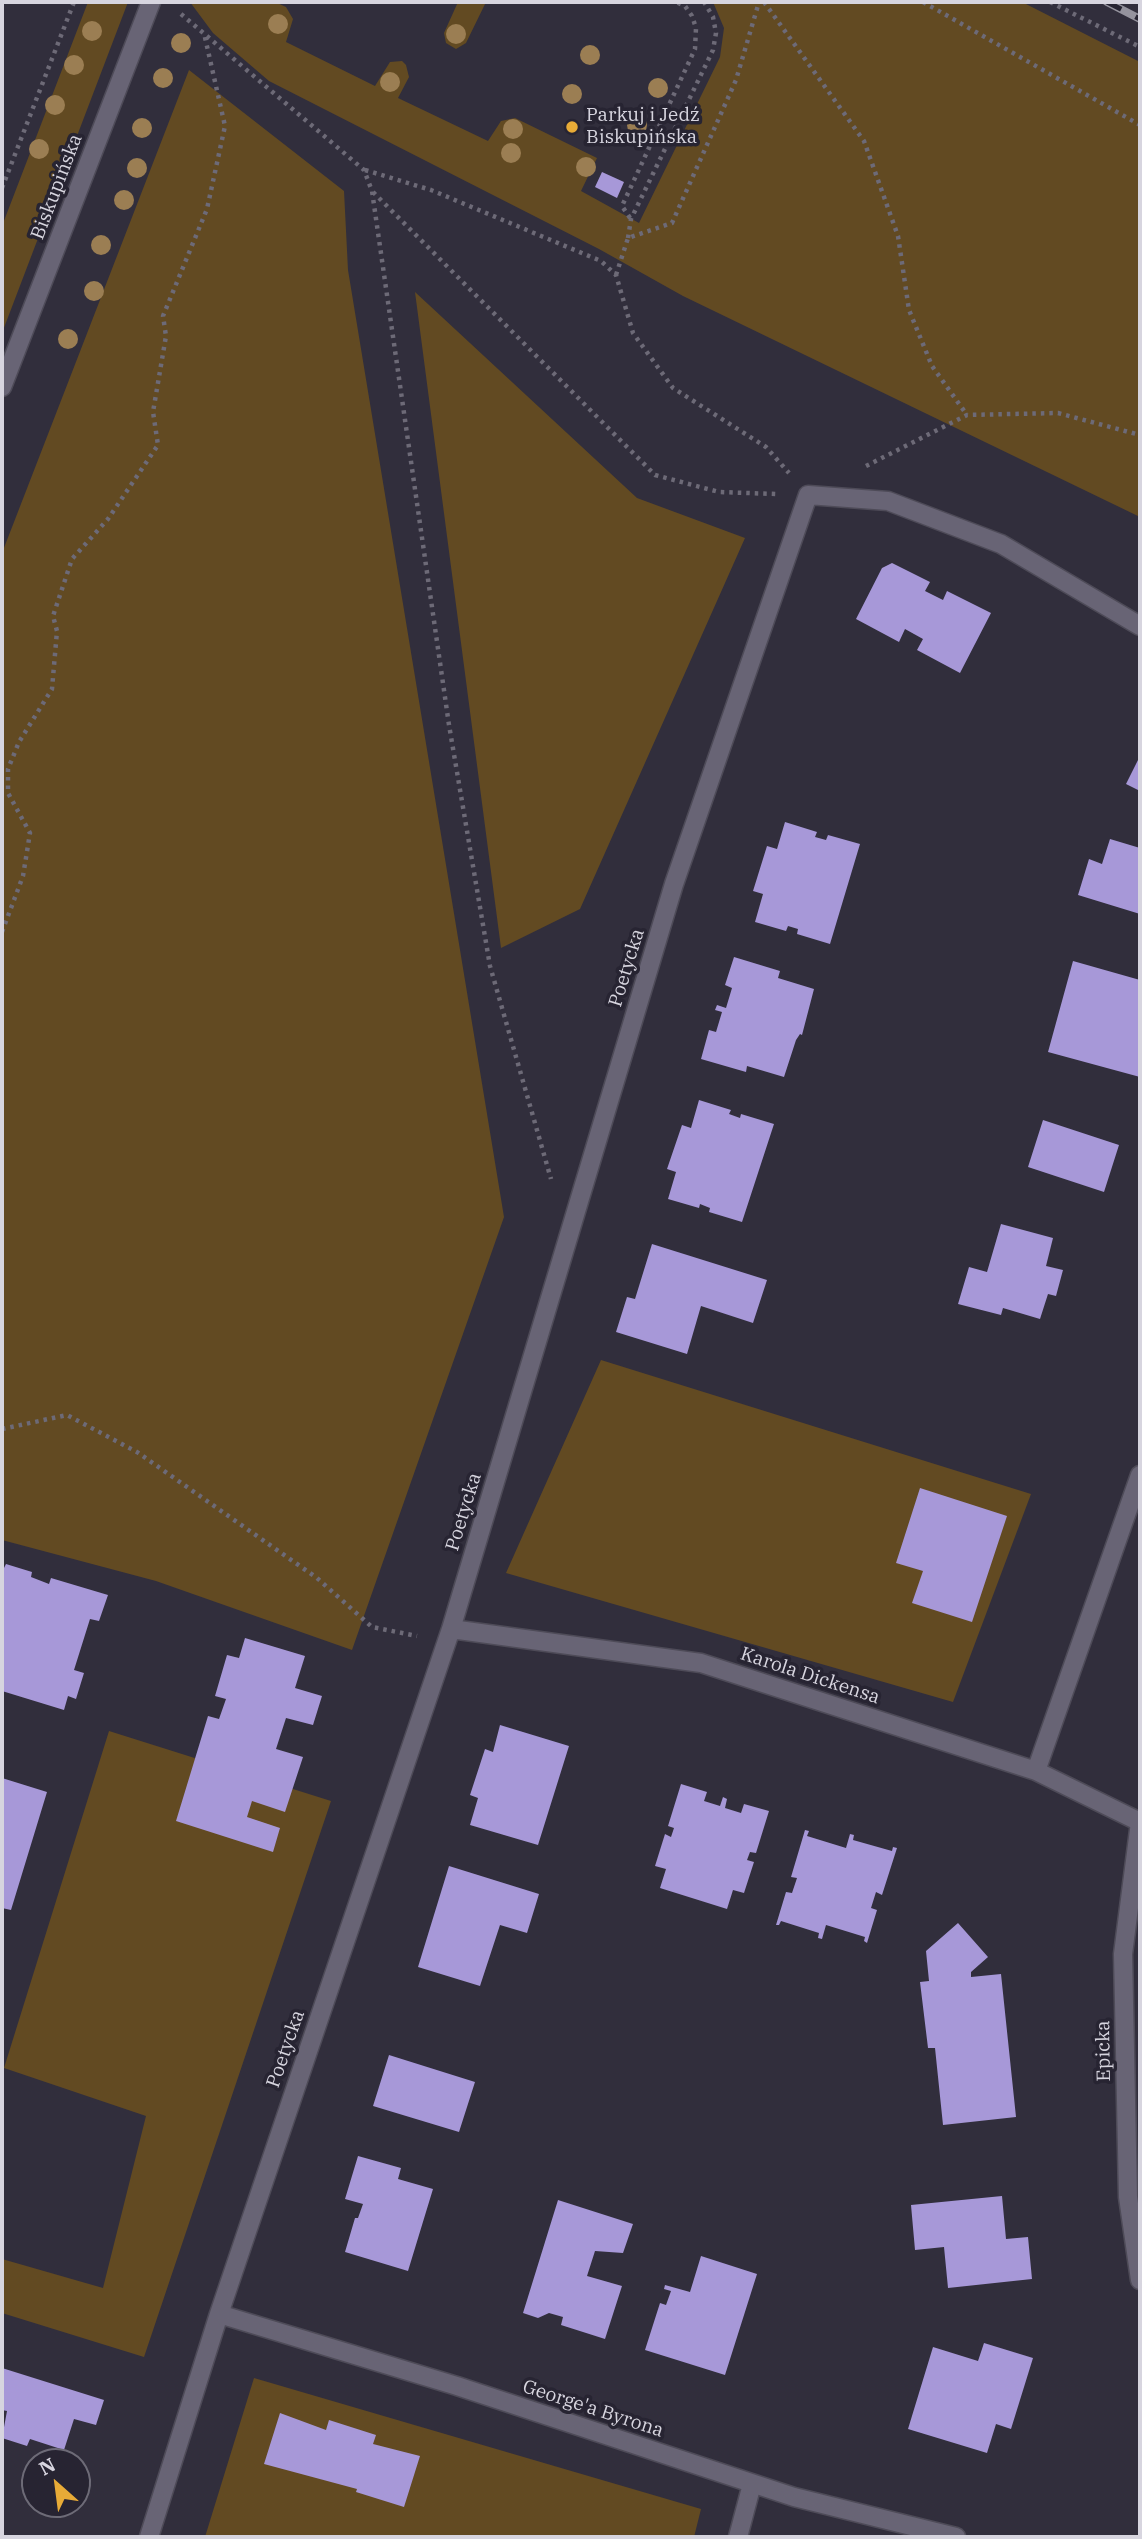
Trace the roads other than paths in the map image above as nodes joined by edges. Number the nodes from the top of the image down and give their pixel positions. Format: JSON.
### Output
{"nodes":[{"id":1,"x":151,"y":2,"type":"edge"},
{"id":2,"x":2,"y":387,"type":"edge"},
{"id":3,"x":1140,"y":626,"type":"edge"},
{"id":4,"x":1140,"y":1475,"type":"edge"},
{"id":5,"x":448,"y":1635,"type":"junction"},
{"id":6,"x":1036,"y":1771,"type":"junction"},
{"id":7,"x":1140,"y":1822,"type":"edge"},
{"id":8,"x":1140,"y":2280,"type":"edge"},
{"id":9,"x":219,"y":2314,"type":"junction"},
{"id":10,"x":752,"y":2484,"type":"junction"},
{"id":11,"x":149,"y":2537,"type":"edge"},
{"id":12,"x":738,"y":2537,"type":"edge"},
{"id":13,"x":956,"y":2537,"type":"edge"}],
"edges":[{"from":1,"to":2,"type":"street","name":"Biskupińska"},
{"from":3,"to":5,"type":"street","name":"Poetycka"},
{"from":4,"to":6,"type":"street"},
{"from":5,"to":6,"type":"street","name":"Karola Dickensa"},
{"from":5,"to":9,"type":"street","name":"Poetycka"},
{"from":6,"to":7,"type":"street","name":"Karola Dickensa"},
{"from":7,"to":8,"type":"street","name":"Epicka"},
{"from":9,"to":10,"type":"street","name":"George'a Byrona"},
{"from":9,"to":11,"type":"street","name":"Poetycka"},
{"from":10,"to":12,"type":"street"},
{"from":10,"to":13,"type":"street","name":"George'a Byrona"}]}
